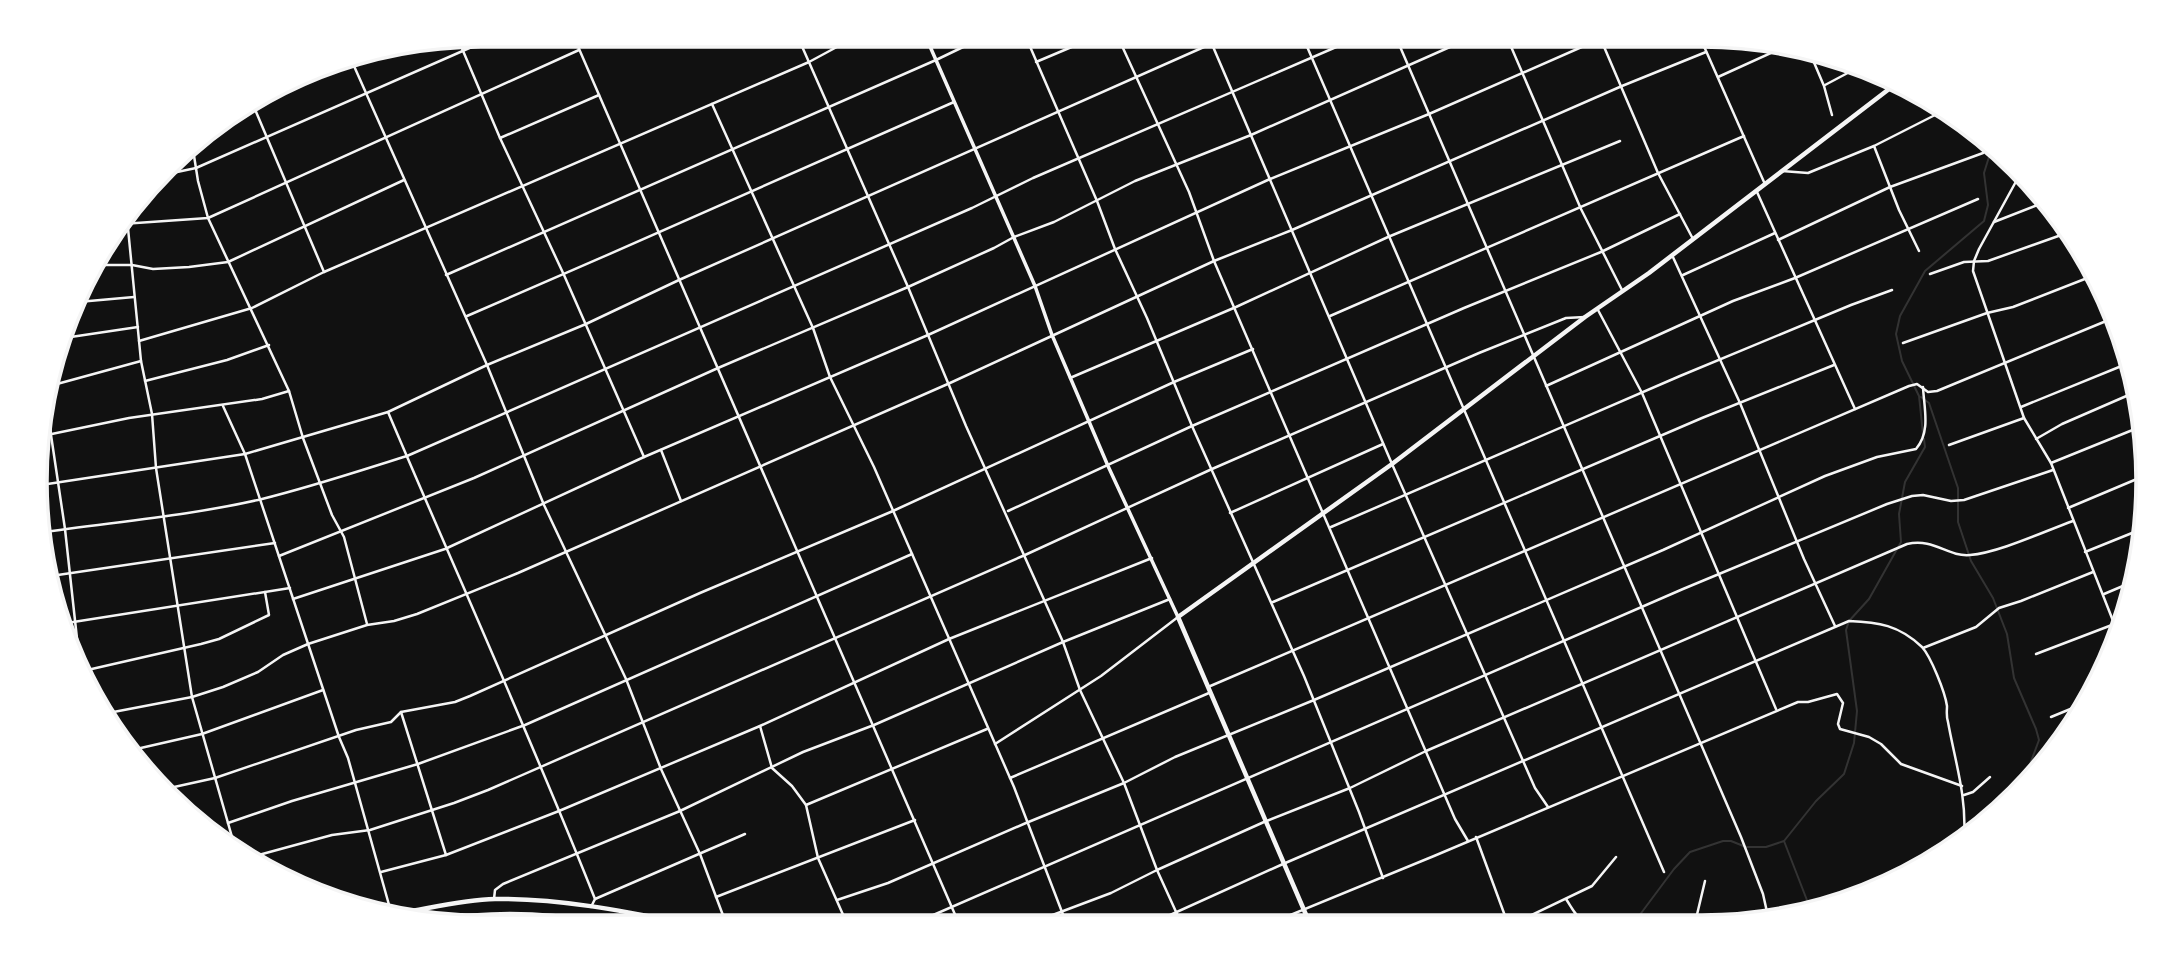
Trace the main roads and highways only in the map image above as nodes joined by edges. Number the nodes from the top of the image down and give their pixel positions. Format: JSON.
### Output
{"nodes":[{"id":1,"x":1888,"y":89,"type":"edge"},
{"id":2,"x":417,"y":910,"type":"edge"},
{"id":3,"x":477,"y":915,"type":"edge"},
{"id":4,"x":552,"y":915,"type":"edge"},
{"id":5,"x":636,"y":915,"type":"edge"},
{"id":6,"x":1306,"y":915,"type":"edge"}],
"edges":[{"from":1,"to":6,"type":"main road"},
{"from":2,"to":5,"type":"main road"},
{"from":3,"to":4,"type":"main road"}]}
